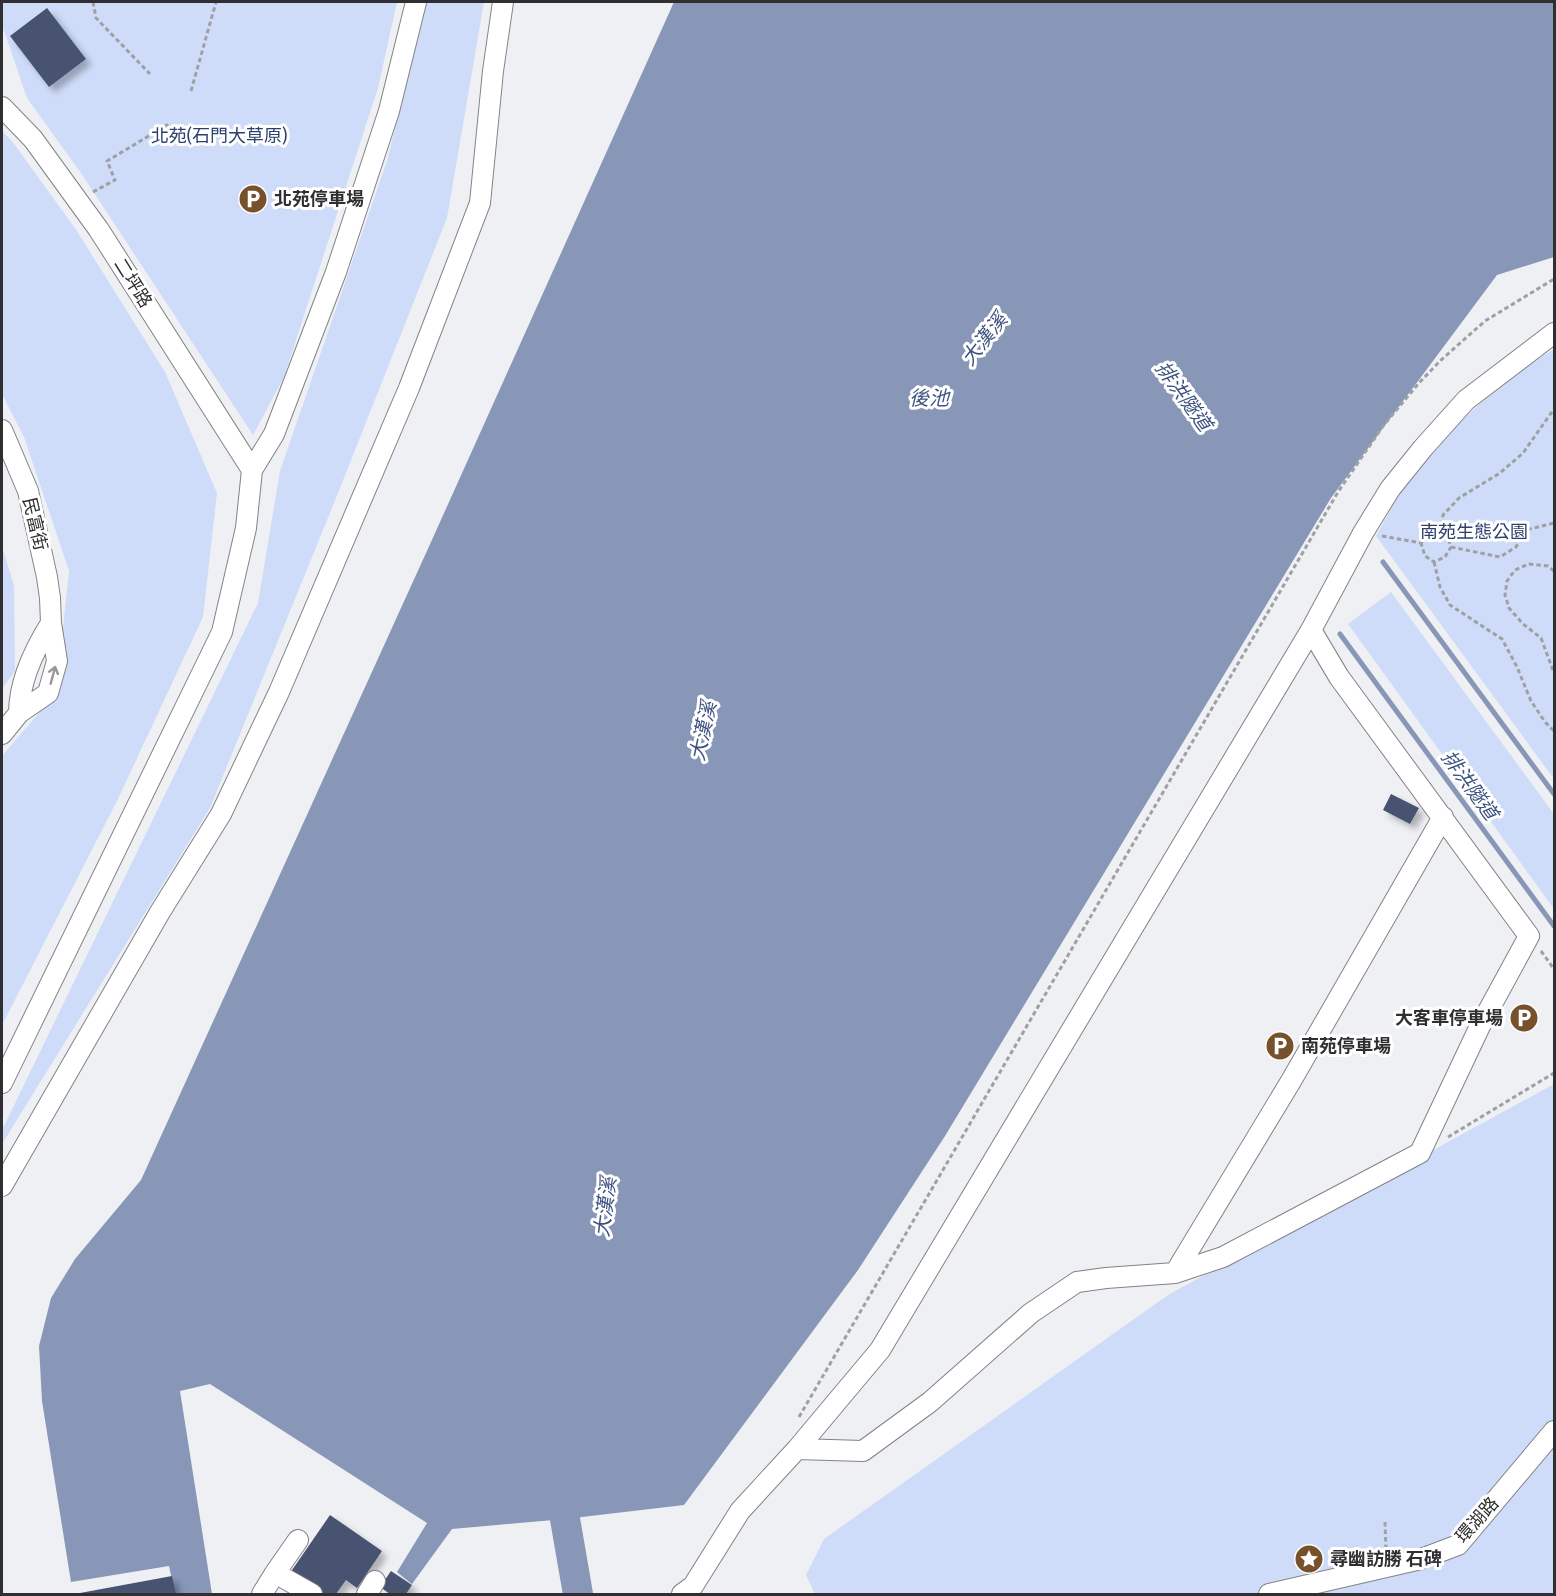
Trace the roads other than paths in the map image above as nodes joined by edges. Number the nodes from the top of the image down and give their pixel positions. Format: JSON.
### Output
{"nodes":[{"id":1,"x":416,"y":2,"type":"edge"},
{"id":2,"x":503,"y":2,"type":"edge"},
{"id":3,"x":2,"y":107,"type":"edge"},
{"id":4,"x":1554,"y":333,"type":"edge"},
{"id":5,"x":2,"y":430,"type":"edge"},
{"id":6,"x":252,"y":470,"type":"junction"},
{"id":7,"x":1311,"y":630,"type":"junction"},
{"id":8,"x":2,"y":734,"type":"edge"},
{"id":9,"x":1443,"y":817,"type":"junction"},
{"id":10,"x":2,"y":1083,"type":"edge"},
{"id":11,"x":2,"y":1186,"type":"edge"},
{"id":12,"x":1175,"y":1273,"type":"junction"},
{"id":13,"x":1554,"y":1431,"type":"edge"},
{"id":14,"x":797,"y":1449,"type":"junction"},
{"id":15,"x":298,"y":1540,"type":"dead end"},
{"id":16,"x":275,"y":1573,"type":"junction"},
{"id":17,"x":262,"y":1594,"type":"edge"},
{"id":18,"x":312,"y":1594,"type":"edge"},
{"id":19,"x":682,"y":1594,"type":"edge"},
{"id":20,"x":1269,"y":1594,"type":"edge"}],
"edges":[{"from":1,"to":6,"type":"street"},
{"from":2,"to":11,"type":"street"},
{"from":3,"to":6,"type":"street","name":"二坪路"},
{"from":4,"to":7,"type":"street"},
{"from":5,"to":8,"type":"street","name":"民富街"},
{"from":6,"to":10,"type":"street"},
{"from":7,"to":9,"type":"street"},
{"from":7,"to":14,"type":"street"},
{"from":9,"to":12,"type":"street"},
{"from":9,"to":12,"type":"street"},
{"from":12,"to":14,"type":"street"},
{"from":13,"to":20,"type":"street","name":"環湖路"},
{"from":14,"to":19,"type":"street"},
{"from":15,"to":16,"type":"street"},
{"from":16,"to":17,"type":"street"},
{"from":16,"to":18,"type":"street"}]}
